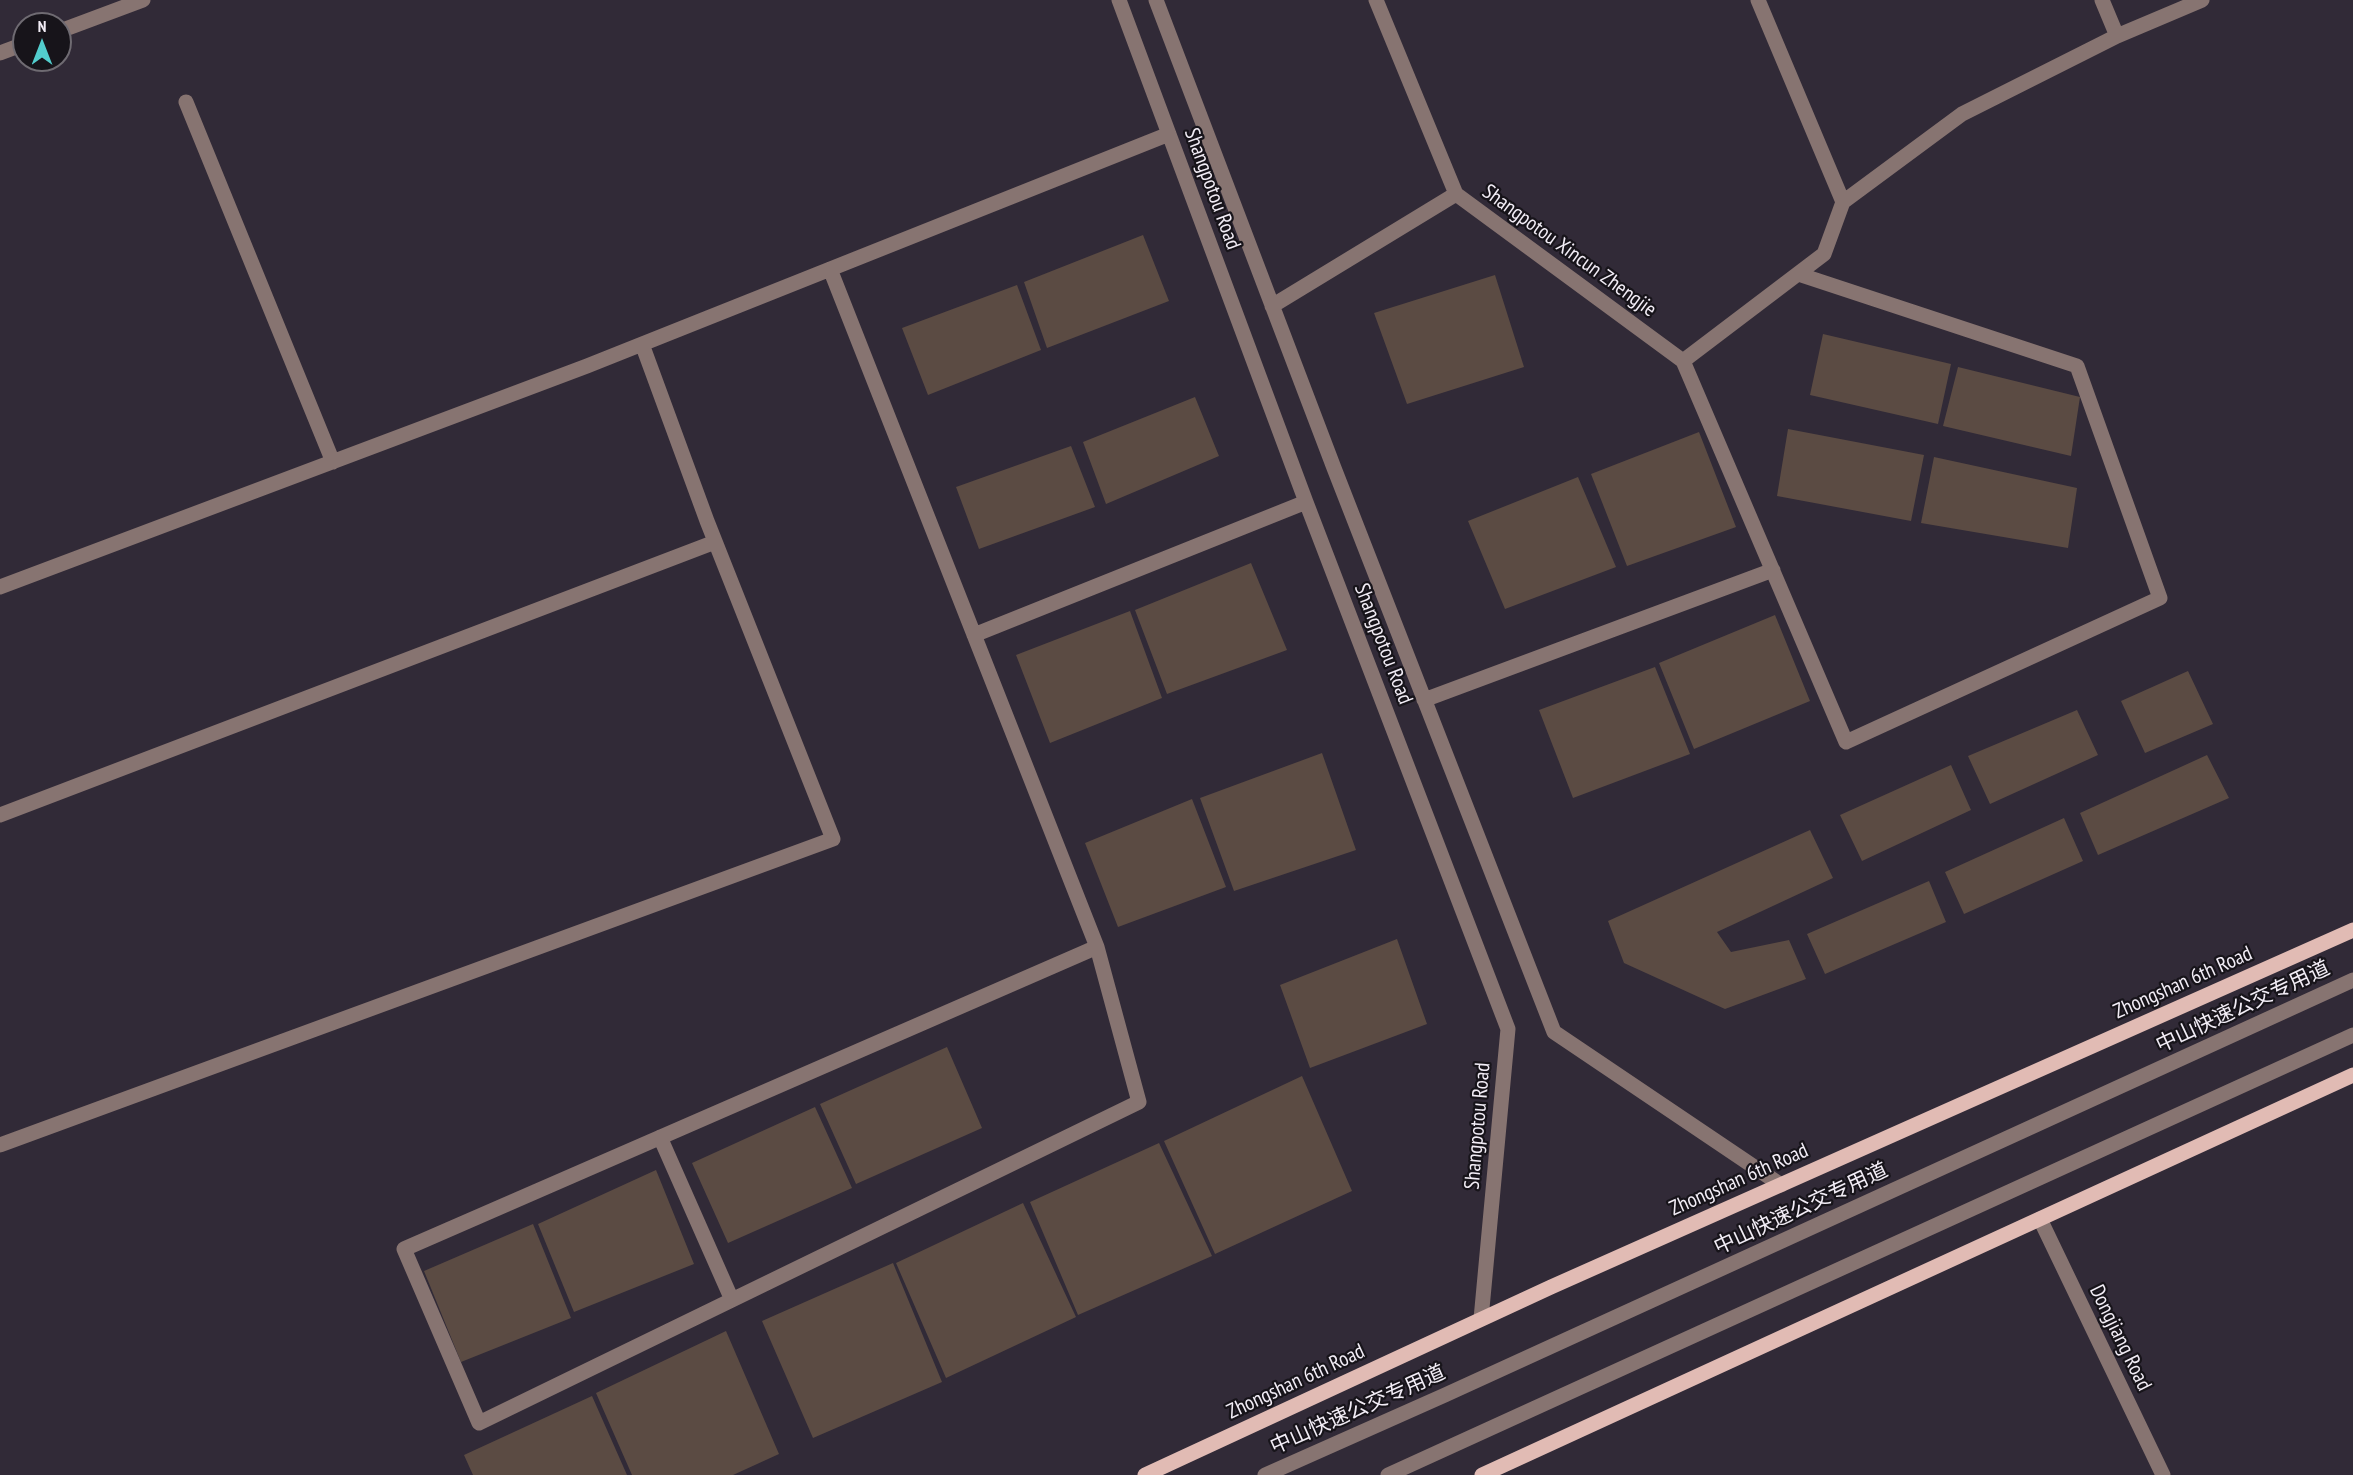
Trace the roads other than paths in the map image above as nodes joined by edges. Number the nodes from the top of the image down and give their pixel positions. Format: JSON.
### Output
{"nodes":[{"id":1,"x":143,"y":0,"type":"edge"},
{"id":2,"x":1119,"y":0,"type":"edge"},
{"id":3,"x":1156,"y":0,"type":"edge"},
{"id":4,"x":1377,"y":0,"type":"edge"},
{"id":5,"x":1758,"y":0,"type":"edge"},
{"id":6,"x":2102,"y":0,"type":"edge"},
{"id":7,"x":2202,"y":0,"type":"edge"},
{"id":8,"x":72,"y":27,"type":"edge"},
{"id":9,"x":2117,"y":36,"type":"junction"},
{"id":10,"x":186,"y":102,"type":"dead end"},
{"id":11,"x":1169,"y":134,"type":"junction"},
{"id":12,"x":1456,"y":194,"type":"junction"},
{"id":13,"x":1843,"y":202,"type":"junction"},
{"id":14,"x":830,"y":269,"type":"junction"},
{"id":15,"x":1798,"y":274,"type":"junction"},
{"id":16,"x":1272,"y":306,"type":"junction"},
{"id":17,"x":642,"y":344,"type":"junction"},
{"id":18,"x":1683,"y":361,"type":"junction"},
{"id":19,"x":333,"y":462,"type":"junction"},
{"id":20,"x":1306,"y":502,"type":"junction"},
{"id":21,"x":716,"y":542,"type":"junction"},
{"id":22,"x":1773,"y":570,"type":"junction"},
{"id":23,"x":0,"y":587,"type":"edge"},
{"id":24,"x":974,"y":635,"type":"junction"},
{"id":25,"x":1424,"y":700,"type":"junction"},
{"id":26,"x":0,"y":815,"type":"edge"},
{"id":27,"x":2353,"y":930,"type":"edge"},
{"id":28,"x":1097,"y":947,"type":"junction"},
{"id":29,"x":2353,"y":980,"type":"edge"},
{"id":30,"x":2353,"y":1035,"type":"edge"},
{"id":31,"x":2353,"y":1075,"type":"edge"},
{"id":32,"x":660,"y":1137,"type":"junction"},
{"id":33,"x":0,"y":1145,"type":"edge"},
{"id":34,"x":1781,"y":1185,"type":"junction"},
{"id":35,"x":2040,"y":1219,"type":"junction"},
{"id":36,"x":732,"y":1300,"type":"junction"},
{"id":37,"x":1481,"y":1319,"type":"junction"},
{"id":38,"x":1145,"y":1475,"type":"edge"},
{"id":39,"x":1265,"y":1475,"type":"edge"},
{"id":40,"x":1388,"y":1475,"type":"edge"},
{"id":41,"x":1482,"y":1475,"type":"edge"},
{"id":42,"x":2163,"y":1475,"type":"edge"}],
"edges":[{"from":1,"to":8,"type":"street"},
{"from":2,"to":11,"type":"street","name":"Shangpotou Road"},
{"from":3,"to":16,"type":"street","name":"Shangpotou Road"},
{"from":4,"to":12,"type":"street","name":"Shangpotou Xincun Zhengjie"},
{"from":5,"to":13,"type":"street"},
{"from":6,"to":9,"type":"street"},
{"from":7,"to":9,"type":"street"},
{"from":9,"to":13,"type":"street"},
{"from":10,"to":19,"type":"street"},
{"from":11,"to":14,"type":"street"},
{"from":11,"to":20,"type":"street","name":"Shangpotou Road"},
{"from":12,"to":16,"type":"street"},
{"from":12,"to":18,"type":"street","name":"Shangpotou Xincun Zhengjie"},
{"from":13,"to":15,"type":"street"},
{"from":14,"to":17,"type":"street"},
{"from":14,"to":24,"type":"street"},
{"from":15,"to":18,"type":"street"},
{"from":15,"to":22,"type":"street"},
{"from":16,"to":25,"type":"street","name":"Shangpotou Road"},
{"from":17,"to":19,"type":"street"},
{"from":17,"to":21,"type":"street"},
{"from":18,"to":22,"type":"street"},
{"from":19,"to":23,"type":"street"},
{"from":20,"to":24,"type":"street"},
{"from":20,"to":37,"type":"street","name":"Shangpotou Road"},
{"from":21,"to":26,"type":"street"},
{"from":21,"to":33,"type":"street"},
{"from":22,"to":25,"type":"street"},
{"from":24,"to":28,"type":"street"},
{"from":25,"to":34,"type":"street","name":"Shangpotou Road"},
{"from":27,"to":34,"type":"main road","name":"Zhongshan 6th Road"},
{"from":28,"to":32,"type":"street"},
{"from":28,"to":36,"type":"street"},
{"from":29,"to":39,"type":"street","name":"中山快速公交专用道"},
{"from":30,"to":40,"type":"street"},
{"from":31,"to":35,"type":"main road"},
{"from":32,"to":36,"type":"street"},
{"from":32,"to":36,"type":"street"},
{"from":34,"to":37,"type":"main road","name":"Zhongshan 6th Road"},
{"from":35,"to":41,"type":"main road"},
{"from":35,"to":42,"type":"street","name":"Dongjiang Road"},
{"from":37,"to":38,"type":"main road","name":"Zhongshan 6th Road"}]}
